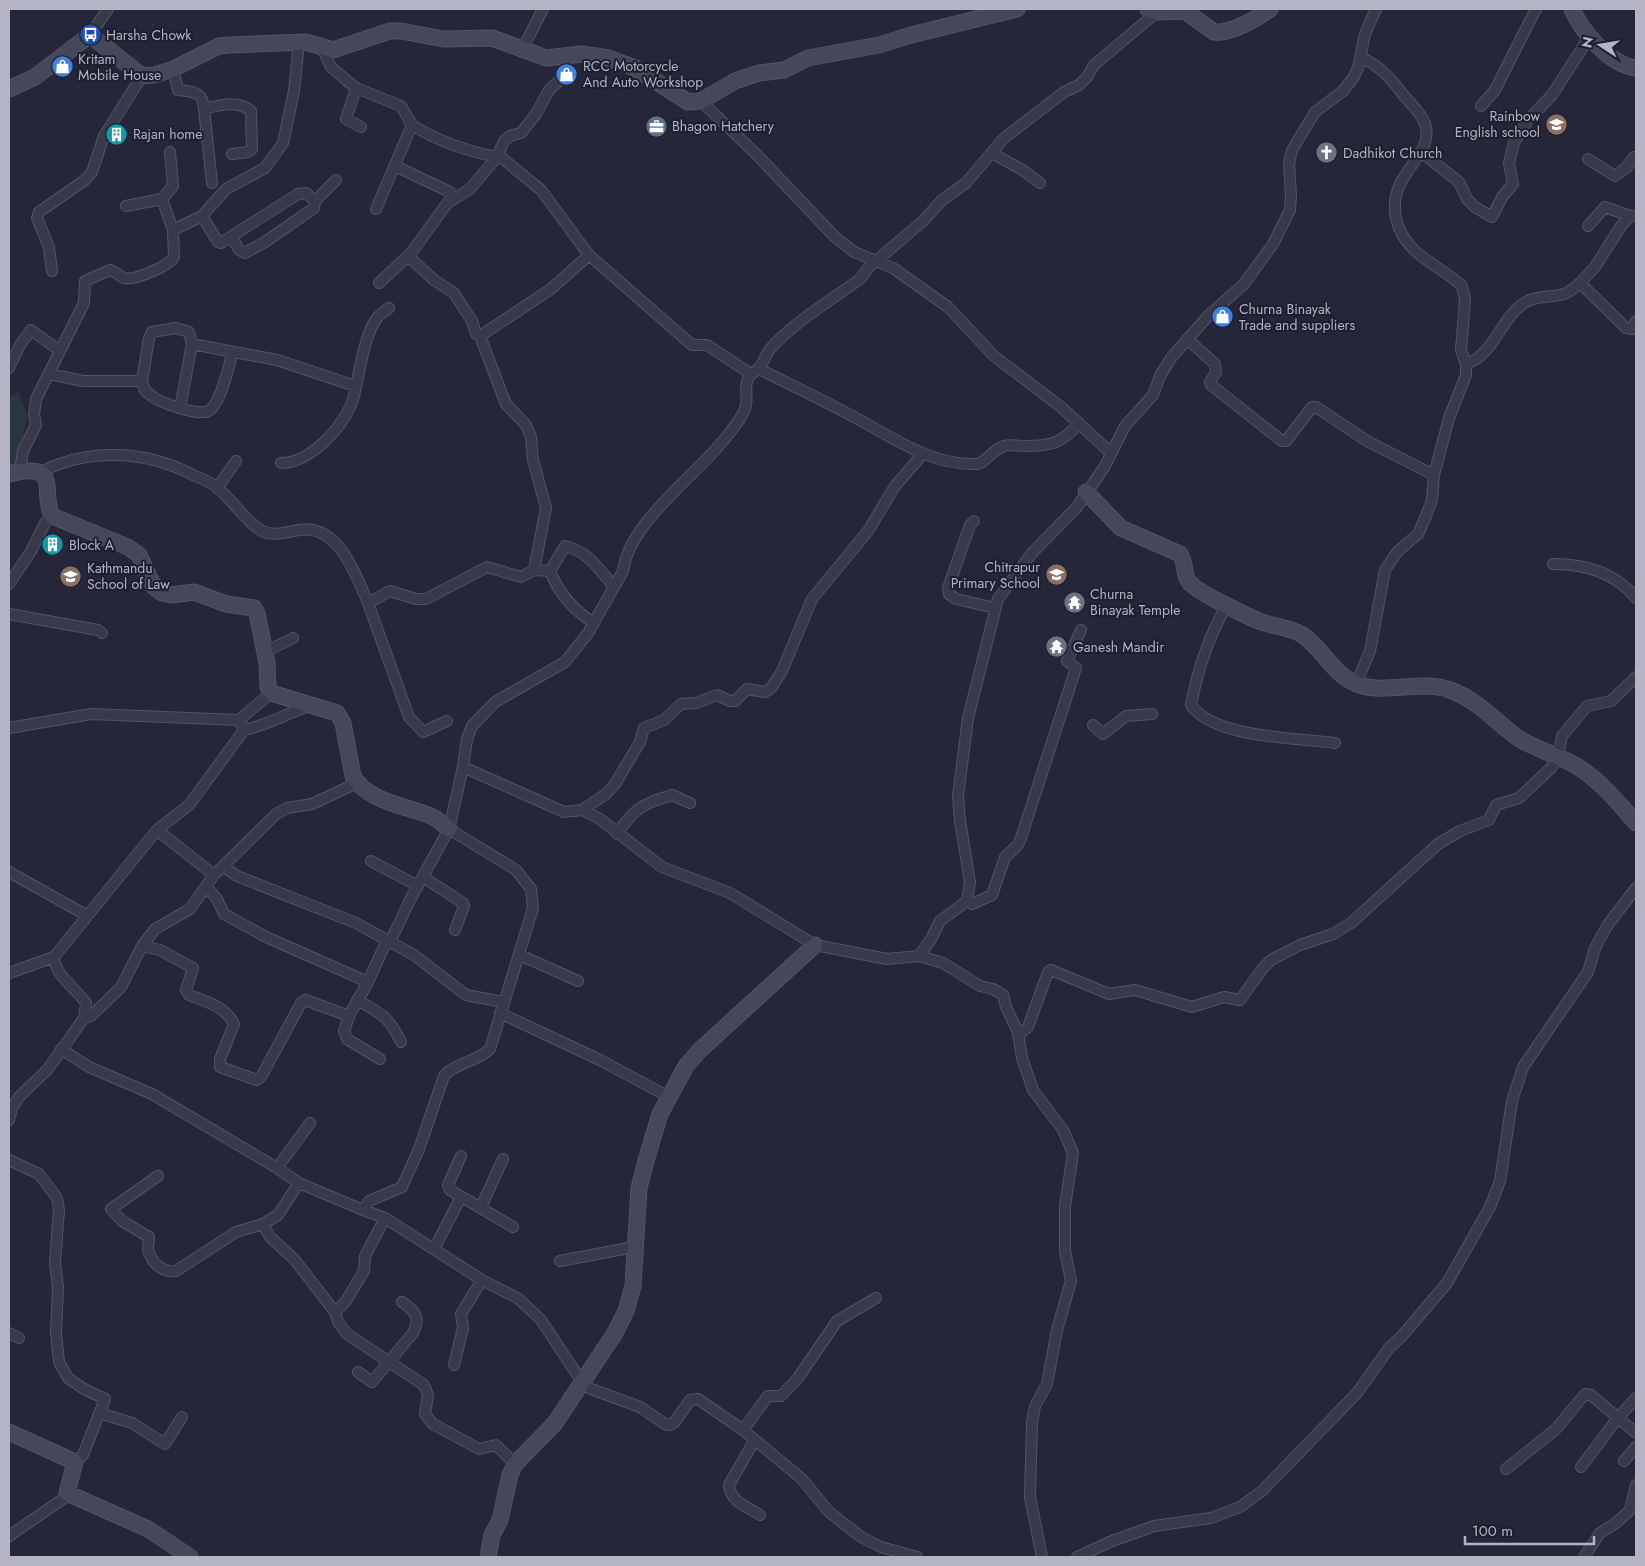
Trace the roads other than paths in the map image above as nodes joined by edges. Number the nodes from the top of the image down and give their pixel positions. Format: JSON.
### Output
{"nodes":[{"id":1,"x":108,"y":9,"type":"edge"},
{"id":2,"x":543,"y":9,"type":"edge"},
{"id":3,"x":1017,"y":9,"type":"edge"},
{"id":4,"x":1270,"y":9,"type":"edge"},
{"id":5,"x":1376,"y":9,"type":"edge"},
{"id":6,"x":1536,"y":9,"type":"edge"},
{"id":7,"x":1572,"y":9,"type":"edge"},
{"id":8,"x":1153,"y":11,"type":"edge"},
{"id":9,"x":90,"y":35,"type":"junction"},
{"id":10,"x":1590,"y":36,"type":"junction"},
{"id":11,"x":298,"y":42,"type":"junction"},
{"id":12,"x":322,"y":48,"type":"junction"},
{"id":13,"x":522,"y":50,"type":"junction"},
{"id":14,"x":569,"y":57,"type":"junction"},
{"id":15,"x":1360,"y":57,"type":"junction"},
{"id":16,"x":1636,"y":68,"type":"edge"},
{"id":17,"x":173,"y":69,"type":"junction"},
{"id":18,"x":142,"y":76,"type":"junction"},
{"id":19,"x":356,"y":88,"type":"junction"},
{"id":20,"x":9,"y":89,"type":"edge"},
{"id":21,"x":701,"y":101,"type":"junction"},
{"id":22,"x":1481,"y":106,"type":"dead end"},
{"id":23,"x":204,"y":108,"type":"junction"},
{"id":24,"x":412,"y":124,"type":"junction"},
{"id":25,"x":360,"y":127,"type":"dead end"},
{"id":26,"x":170,"y":152,"type":"dead end"},
{"id":27,"x":1421,"y":152,"type":"junction"},
{"id":28,"x":992,"y":153,"type":"junction"},
{"id":29,"x":232,"y":154,"type":"dead end"},
{"id":30,"x":497,"y":157,"type":"junction"},
{"id":31,"x":1636,"y":157,"type":"edge"},
{"id":32,"x":1588,"y":159,"type":"dead end"},
{"id":33,"x":396,"y":166,"type":"junction"},
{"id":34,"x":336,"y":180,"type":"dead end"},
{"id":35,"x":212,"y":183,"type":"dead end"},
{"id":36,"x":1040,"y":183,"type":"dead end"},
{"id":37,"x":162,"y":199,"type":"junction"},
{"id":38,"x":315,"y":201,"type":"junction"},
{"id":39,"x":449,"y":202,"type":"junction"},
{"id":40,"x":126,"y":206,"type":"dead end"},
{"id":41,"x":376,"y":209,"type":"dead end"},
{"id":42,"x":202,"y":216,"type":"junction"},
{"id":43,"x":1633,"y":216,"type":"edge"},
{"id":44,"x":1588,"y":226,"type":"dead end"},
{"id":45,"x":172,"y":230,"type":"junction"},
{"id":46,"x":232,"y":237,"type":"junction"},
{"id":47,"x":589,"y":255,"type":"junction"},
{"id":48,"x":408,"y":256,"type":"junction"},
{"id":49,"x":876,"y":262,"type":"junction"},
{"id":50,"x":52,"y":271,"type":"dead end"},
{"id":51,"x":1580,"y":282,"type":"junction"},
{"id":52,"x":379,"y":283,"type":"dead end"},
{"id":53,"x":389,"y":308,"type":"dead end"},
{"id":54,"x":1636,"y":321,"type":"edge"},
{"id":55,"x":480,"y":336,"type":"junction"},
{"id":56,"x":1187,"y":339,"type":"junction"},
{"id":57,"x":192,"y":344,"type":"junction"},
{"id":58,"x":60,"y":351,"type":"junction"},
{"id":59,"x":233,"y":352,"type":"junction"},
{"id":60,"x":1466,"y":364,"type":"junction"},
{"id":61,"x":9,"y":368,"type":"edge"},
{"id":62,"x":755,"y":371,"type":"junction"},
{"id":63,"x":49,"y":374,"type":"junction"},
{"id":64,"x":142,"y":381,"type":"junction"},
{"id":65,"x":355,"y":386,"type":"junction"},
{"id":66,"x":180,"y":408,"type":"junction"},
{"id":67,"x":1079,"y":423,"type":"junction"},
{"id":68,"x":1111,"y":453,"type":"junction"},
{"id":69,"x":922,"y":455,"type":"junction"},
{"id":70,"x":236,"y":461,"type":"dead end"},
{"id":71,"x":281,"y":463,"type":"dead end"},
{"id":72,"x":14,"y":472,"type":"edge"},
{"id":73,"x":39,"y":473,"type":"junction"},
{"id":74,"x":1434,"y":475,"type":"junction"},
{"id":75,"x":217,"y":488,"type":"junction"},
{"id":76,"x":1086,"y":492,"type":"junction"},
{"id":77,"x":52,"y":516,"type":"junction"},
{"id":78,"x":974,"y":521,"type":"dead end"},
{"id":79,"x":1553,"y":564,"type":"dead end"},
{"id":80,"x":534,"y":570,"type":"junction"},
{"id":81,"x":550,"y":571,"type":"junction"},
{"id":82,"x":9,"y":584,"type":"edge"},
{"id":83,"x":614,"y":587,"type":"junction"},
{"id":84,"x":1636,"y":598,"type":"edge"},
{"id":85,"x":368,"y":603,"type":"junction"},
{"id":86,"x":1227,"y":605,"type":"junction"},
{"id":87,"x":995,"y":608,"type":"junction"},
{"id":88,"x":9,"y":614,"type":"edge"},
{"id":89,"x":594,"y":623,"type":"junction"},
{"id":90,"x":1081,"y":630,"type":"dead end"},
{"id":91,"x":102,"y":633,"type":"dead end"},
{"id":92,"x":294,"y":638,"type":"dead end"},
{"id":93,"x":265,"y":652,"type":"junction"},
{"id":94,"x":1636,"y":677,"type":"edge"},
{"id":95,"x":1356,"y":684,"type":"junction"},
{"id":96,"x":271,"y":693,"type":"junction"},
{"id":97,"x":310,"y":706,"type":"junction"},
{"id":98,"x":1152,"y":714,"type":"dead end"},
{"id":99,"x":239,"y":720,"type":"junction"},
{"id":100,"x":447,"y":721,"type":"dead end"},
{"id":101,"x":1093,"y":725,"type":"dead end"},
{"id":102,"x":9,"y":728,"type":"edge"},
{"id":103,"x":244,"y":730,"type":"junction"},
{"id":104,"x":1335,"y":743,"type":"dead end"},
{"id":105,"x":1558,"y":757,"type":"junction"},
{"id":106,"x":463,"y":767,"type":"junction"},
{"id":107,"x":357,"y":783,"type":"junction"},
{"id":108,"x":690,"y":802,"type":"dead end"},
{"id":109,"x":582,"y":810,"type":"junction"},
{"id":110,"x":1636,"y":822,"type":"edge"},
{"id":111,"x":449,"y":829,"type":"junction"},
{"id":112,"x":157,"y":830,"type":"junction"},
{"id":113,"x":617,"y":834,"type":"junction"},
{"id":114,"x":371,"y":861,"type":"dead end"},
{"id":115,"x":224,"y":867,"type":"junction"},
{"id":116,"x":9,"y":872,"type":"edge"},
{"id":117,"x":214,"y":876,"type":"junction"},
{"id":118,"x":423,"y":877,"type":"junction"},
{"id":119,"x":206,"y":886,"type":"junction"},
{"id":120,"x":418,"y":886,"type":"junction"},
{"id":121,"x":1636,"y":888,"type":"edge"},
{"id":122,"x":972,"y":904,"type":"dead end"},
{"id":123,"x":86,"y":915,"type":"junction"},
{"id":124,"x":455,"y":930,"type":"dead end"},
{"id":125,"x":389,"y":941,"type":"junction"},
{"id":126,"x":815,"y":945,"type":"junction"},
{"id":127,"x":142,"y":946,"type":"junction"},
{"id":128,"x":520,"y":956,"type":"junction"},
{"id":129,"x":919,"y":956,"type":"junction"},
{"id":130,"x":54,"y":957,"type":"junction"},
{"id":131,"x":9,"y":973,"type":"edge"},
{"id":132,"x":578,"y":981,"type":"dead end"},
{"id":133,"x":368,"y":982,"type":"junction"},
{"id":134,"x":357,"y":1000,"type":"junction"},
{"id":135,"x":503,"y":1002,"type":"junction"},
{"id":136,"x":500,"y":1013,"type":"junction"},
{"id":137,"x":350,"y":1014,"type":"junction"},
{"id":138,"x":84,"y":1018,"type":"junction"},
{"id":139,"x":1018,"y":1035,"type":"junction"},
{"id":140,"x":402,"y":1042,"type":"dead end"},
{"id":141,"x":61,"y":1049,"type":"junction"},
{"id":142,"x":380,"y":1059,"type":"dead end"},
{"id":143,"x":669,"y":1097,"type":"junction"},
{"id":144,"x":9,"y":1120,"type":"edge"},
{"id":145,"x":310,"y":1123,"type":"dead end"},
{"id":146,"x":461,"y":1156,"type":"dead end"},
{"id":147,"x":503,"y":1159,"type":"dead end"},
{"id":148,"x":9,"y":1160,"type":"edge"},
{"id":149,"x":277,"y":1168,"type":"junction"},
{"id":150,"x":158,"y":1176,"type":"dead end"},
{"id":151,"x":299,"y":1183,"type":"junction"},
{"id":152,"x":461,"y":1197,"type":"junction"},
{"id":153,"x":481,"y":1207,"type":"junction"},
{"id":154,"x":363,"y":1210,"type":"junction"},
{"id":155,"x":385,"y":1218,"type":"junction"},
{"id":156,"x":263,"y":1224,"type":"junction"},
{"id":157,"x":513,"y":1227,"type":"dead end"},
{"id":158,"x":634,"y":1247,"type":"junction"},
{"id":159,"x":434,"y":1249,"type":"junction"},
{"id":160,"x":560,"y":1261,"type":"dead end"},
{"id":161,"x":482,"y":1280,"type":"junction"},
{"id":162,"x":876,"y":1298,"type":"dead end"},
{"id":163,"x":402,"y":1302,"type":"dead end"},
{"id":164,"x":335,"y":1312,"type":"junction"},
{"id":165,"x":9,"y":1334,"type":"edge"},
{"id":166,"x":19,"y":1338,"type":"dead end"},
{"id":167,"x":389,"y":1362,"type":"junction"},
{"id":168,"x":454,"y":1365,"type":"dead end"},
{"id":169,"x":358,"y":1372,"type":"dead end"},
{"id":170,"x":582,"y":1382,"type":"junction"},
{"id":171,"x":1636,"y":1398,"type":"edge"},
{"id":172,"x":99,"y":1413,"type":"junction"},
{"id":173,"x":182,"y":1417,"type":"dead end"},
{"id":174,"x":1617,"y":1419,"type":"junction"},
{"id":175,"x":743,"y":1430,"type":"junction"},
{"id":176,"x":9,"y":1432,"type":"edge"},
{"id":177,"x":1636,"y":1433,"type":"edge"},
{"id":178,"x":754,"y":1441,"type":"junction"},
{"id":179,"x":1636,"y":1447,"type":"edge"},
{"id":180,"x":1624,"y":1461,"type":"dead end"},
{"id":181,"x":75,"y":1462,"type":"junction"},
{"id":182,"x":515,"y":1464,"type":"junction"},
{"id":183,"x":1581,"y":1467,"type":"dead end"},
{"id":184,"x":1506,"y":1469,"type":"dead end"},
{"id":185,"x":1636,"y":1485,"type":"edge"},
{"id":186,"x":67,"y":1493,"type":"junction"},
{"id":187,"x":760,"y":1515,"type":"dead end"},
{"id":188,"x":9,"y":1536,"type":"edge"},
{"id":189,"x":190,"y":1557,"type":"edge"},
{"id":190,"x":488,"y":1557,"type":"edge"},
{"id":191,"x":917,"y":1557,"type":"edge"},
{"id":192,"x":1042,"y":1557,"type":"edge"},
{"id":193,"x":1077,"y":1557,"type":"edge"},
{"id":194,"x":1584,"y":1557,"type":"edge"}],
"edges":[{"from":1,"to":9,"type":"street"},
{"from":2,"to":13,"type":"street"},
{"from":3,"to":21,"type":"street"},
{"from":4,"to":8,"type":"street"},
{"from":5,"to":15,"type":"street"},
{"from":6,"to":22,"type":"street"},
{"from":7,"to":10,"type":"street"},
{"from":8,"to":28,"type":"street"},
{"from":9,"to":18,"type":"street"},
{"from":9,"to":20,"type":"street"},
{"from":10,"to":16,"type":"street"},
{"from":10,"to":27,"type":"street"},
{"from":11,"to":12,"type":"street"},
{"from":11,"to":17,"type":"street"},
{"from":11,"to":42,"type":"street"},
{"from":12,"to":13,"type":"street"},
{"from":12,"to":19,"type":"street"},
{"from":13,"to":14,"type":"street"},
{"from":14,"to":21,"type":"street"},
{"from":14,"to":30,"type":"street"},
{"from":15,"to":27,"type":"street"},
{"from":15,"to":56,"type":"street"},
{"from":17,"to":18,"type":"street"},
{"from":17,"to":23,"type":"street"},
{"from":18,"to":50,"type":"street"},
{"from":19,"to":24,"type":"street"},
{"from":19,"to":25,"type":"street"},
{"from":21,"to":49,"type":"street"},
{"from":23,"to":29,"type":"street"},
{"from":23,"to":35,"type":"street"},
{"from":24,"to":30,"type":"street"},
{"from":24,"to":33,"type":"street"},
{"from":26,"to":37,"type":"street"},
{"from":27,"to":60,"type":"street"},
{"from":28,"to":36,"type":"street"},
{"from":28,"to":49,"type":"street"},
{"from":30,"to":39,"type":"street"},
{"from":30,"to":47,"type":"street"},
{"from":31,"to":32,"type":"street"},
{"from":33,"to":39,"type":"street"},
{"from":33,"to":41,"type":"street"},
{"from":34,"to":38,"type":"street"},
{"from":37,"to":40,"type":"street"},
{"from":37,"to":45,"type":"street"},
{"from":38,"to":46,"type":"street"},
{"from":38,"to":46,"type":"street"},
{"from":39,"to":48,"type":"street"},
{"from":42,"to":45,"type":"street"},
{"from":42,"to":46,"type":"street"},
{"from":43,"to":44,"type":"street"},
{"from":43,"to":51,"type":"street"},
{"from":45,"to":58,"type":"street"},
{"from":47,"to":55,"type":"street"},
{"from":47,"to":62,"type":"street"},
{"from":48,"to":52,"type":"street"},
{"from":48,"to":55,"type":"street"},
{"from":49,"to":62,"type":"street"},
{"from":49,"to":67,"type":"street"},
{"from":51,"to":54,"type":"street"},
{"from":51,"to":60,"type":"street"},
{"from":53,"to":65,"type":"street"},
{"from":55,"to":80,"type":"street"},
{"from":56,"to":68,"type":"street"},
{"from":56,"to":74,"type":"street"},
{"from":57,"to":59,"type":"street"},
{"from":57,"to":64,"type":"street"},
{"from":57,"to":66,"type":"street"},
{"from":58,"to":61,"type":"street"},
{"from":58,"to":63,"type":"street"},
{"from":59,"to":65,"type":"street"},
{"from":59,"to":66,"type":"street"},
{"from":60,"to":74,"type":"street"},
{"from":62,"to":69,"type":"street"},
{"from":62,"to":83,"type":"street"},
{"from":63,"to":64,"type":"street"},
{"from":63,"to":72,"type":"street"},
{"from":64,"to":66,"type":"street"},
{"from":65,"to":71,"type":"street"},
{"from":67,"to":68,"type":"street"},
{"from":67,"to":69,"type":"street"},
{"from":68,"to":76,"type":"street"},
{"from":69,"to":109,"type":"street"},
{"from":70,"to":75,"type":"street"},
{"from":72,"to":73,"type":"street"},
{"from":73,"to":75,"type":"street"},
{"from":73,"to":77,"type":"street"},
{"from":74,"to":95,"type":"street"},
{"from":75,"to":85,"type":"street"},
{"from":76,"to":86,"type":"street"},
{"from":76,"to":87,"type":"street"},
{"from":77,"to":82,"type":"street"},
{"from":77,"to":93,"type":"street"},
{"from":78,"to":87,"type":"street"},
{"from":79,"to":84,"type":"street"},
{"from":80,"to":81,"type":"street"},
{"from":80,"to":85,"type":"street"},
{"from":81,"to":83,"type":"street"},
{"from":81,"to":89,"type":"street"},
{"from":83,"to":89,"type":"street"},
{"from":85,"to":100,"type":"street"},
{"from":86,"to":95,"type":"street"},
{"from":86,"to":104,"type":"street"},
{"from":87,"to":129,"type":"street"},
{"from":88,"to":91,"type":"street"},
{"from":89,"to":106,"type":"street"},
{"from":90,"to":122,"type":"street"},
{"from":92,"to":93,"type":"street"},
{"from":93,"to":96,"type":"street"},
{"from":94,"to":105,"type":"street"},
{"from":95,"to":105,"type":"street"},
{"from":96,"to":97,"type":"street"},
{"from":96,"to":99,"type":"street"},
{"from":97,"to":103,"type":"street"},
{"from":97,"to":107,"type":"street"},
{"from":98,"to":101,"type":"street"},
{"from":99,"to":102,"type":"street"},
{"from":99,"to":103,"type":"street"},
{"from":103,"to":112,"type":"street"},
{"from":105,"to":110,"type":"street"},
{"from":105,"to":139,"type":"street"},
{"from":106,"to":109,"type":"street"},
{"from":106,"to":111,"type":"street"},
{"from":107,"to":111,"type":"street"},
{"from":107,"to":115,"type":"street"},
{"from":108,"to":113,"type":"street"},
{"from":109,"to":113,"type":"street"},
{"from":111,"to":118,"type":"street"},
{"from":111,"to":128,"type":"street"},
{"from":112,"to":117,"type":"street"},
{"from":112,"to":123,"type":"street"},
{"from":113,"to":126,"type":"street"},
{"from":114,"to":120,"type":"street"},
{"from":115,"to":117,"type":"street"},
{"from":115,"to":125,"type":"street"},
{"from":116,"to":123,"type":"street"},
{"from":117,"to":119,"type":"street"},
{"from":118,"to":120,"type":"street"},
{"from":118,"to":124,"type":"street"},
{"from":119,"to":127,"type":"street"},
{"from":119,"to":133,"type":"street"},
{"from":120,"to":125,"type":"street"},
{"from":121,"to":193,"type":"street"},
{"from":123,"to":130,"type":"street"},
{"from":125,"to":133,"type":"street"},
{"from":125,"to":135,"type":"street"},
{"from":126,"to":129,"type":"street"},
{"from":126,"to":143,"type":"street"},
{"from":127,"to":137,"type":"street"},
{"from":127,"to":138,"type":"street"},
{"from":128,"to":132,"type":"street"},
{"from":128,"to":135,"type":"street"},
{"from":129,"to":139,"type":"street"},
{"from":130,"to":131,"type":"street"},
{"from":130,"to":138,"type":"street"},
{"from":133,"to":134,"type":"street"},
{"from":134,"to":137,"type":"street"},
{"from":134,"to":140,"type":"street"},
{"from":135,"to":136,"type":"street"},
{"from":136,"to":143,"type":"street"},
{"from":136,"to":154,"type":"street"},
{"from":137,"to":142,"type":"street"},
{"from":138,"to":141,"type":"street"},
{"from":139,"to":192,"type":"street"},
{"from":141,"to":144,"type":"street"},
{"from":141,"to":149,"type":"street"},
{"from":143,"to":158,"type":"street"},
{"from":145,"to":149,"type":"street"},
{"from":146,"to":152,"type":"street"},
{"from":147,"to":153,"type":"street"},
{"from":148,"to":172,"type":"street"},
{"from":149,"to":151,"type":"street"},
{"from":150,"to":156,"type":"street"},
{"from":151,"to":154,"type":"street"},
{"from":151,"to":156,"type":"street"},
{"from":152,"to":153,"type":"street"},
{"from":152,"to":159,"type":"street"},
{"from":153,"to":157,"type":"street"},
{"from":154,"to":155,"type":"street"},
{"from":155,"to":159,"type":"street"},
{"from":155,"to":164,"type":"street"},
{"from":156,"to":164,"type":"street"},
{"from":158,"to":160,"type":"street"},
{"from":158,"to":170,"type":"street"},
{"from":159,"to":161,"type":"street"},
{"from":161,"to":168,"type":"street"},
{"from":161,"to":170,"type":"street"},
{"from":162,"to":175,"type":"street"},
{"from":163,"to":167,"type":"street"},
{"from":164,"to":167,"type":"street"},
{"from":165,"to":166,"type":"street"},
{"from":167,"to":169,"type":"street"},
{"from":167,"to":182,"type":"street"},
{"from":170,"to":175,"type":"street"},
{"from":170,"to":182,"type":"street"},
{"from":171,"to":174,"type":"street"},
{"from":172,"to":173,"type":"street"},
{"from":172,"to":181,"type":"street"},
{"from":174,"to":177,"type":"street"},
{"from":174,"to":183,"type":"street"},
{"from":174,"to":184,"type":"street"},
{"from":175,"to":178,"type":"street"},
{"from":176,"to":181,"type":"street"},
{"from":178,"to":187,"type":"street"},
{"from":178,"to":191,"type":"street"},
{"from":179,"to":180,"type":"street"},
{"from":181,"to":186,"type":"street"},
{"from":182,"to":190,"type":"street"},
{"from":185,"to":194,"type":"street"},
{"from":186,"to":188,"type":"street"},
{"from":186,"to":189,"type":"street"}]}
